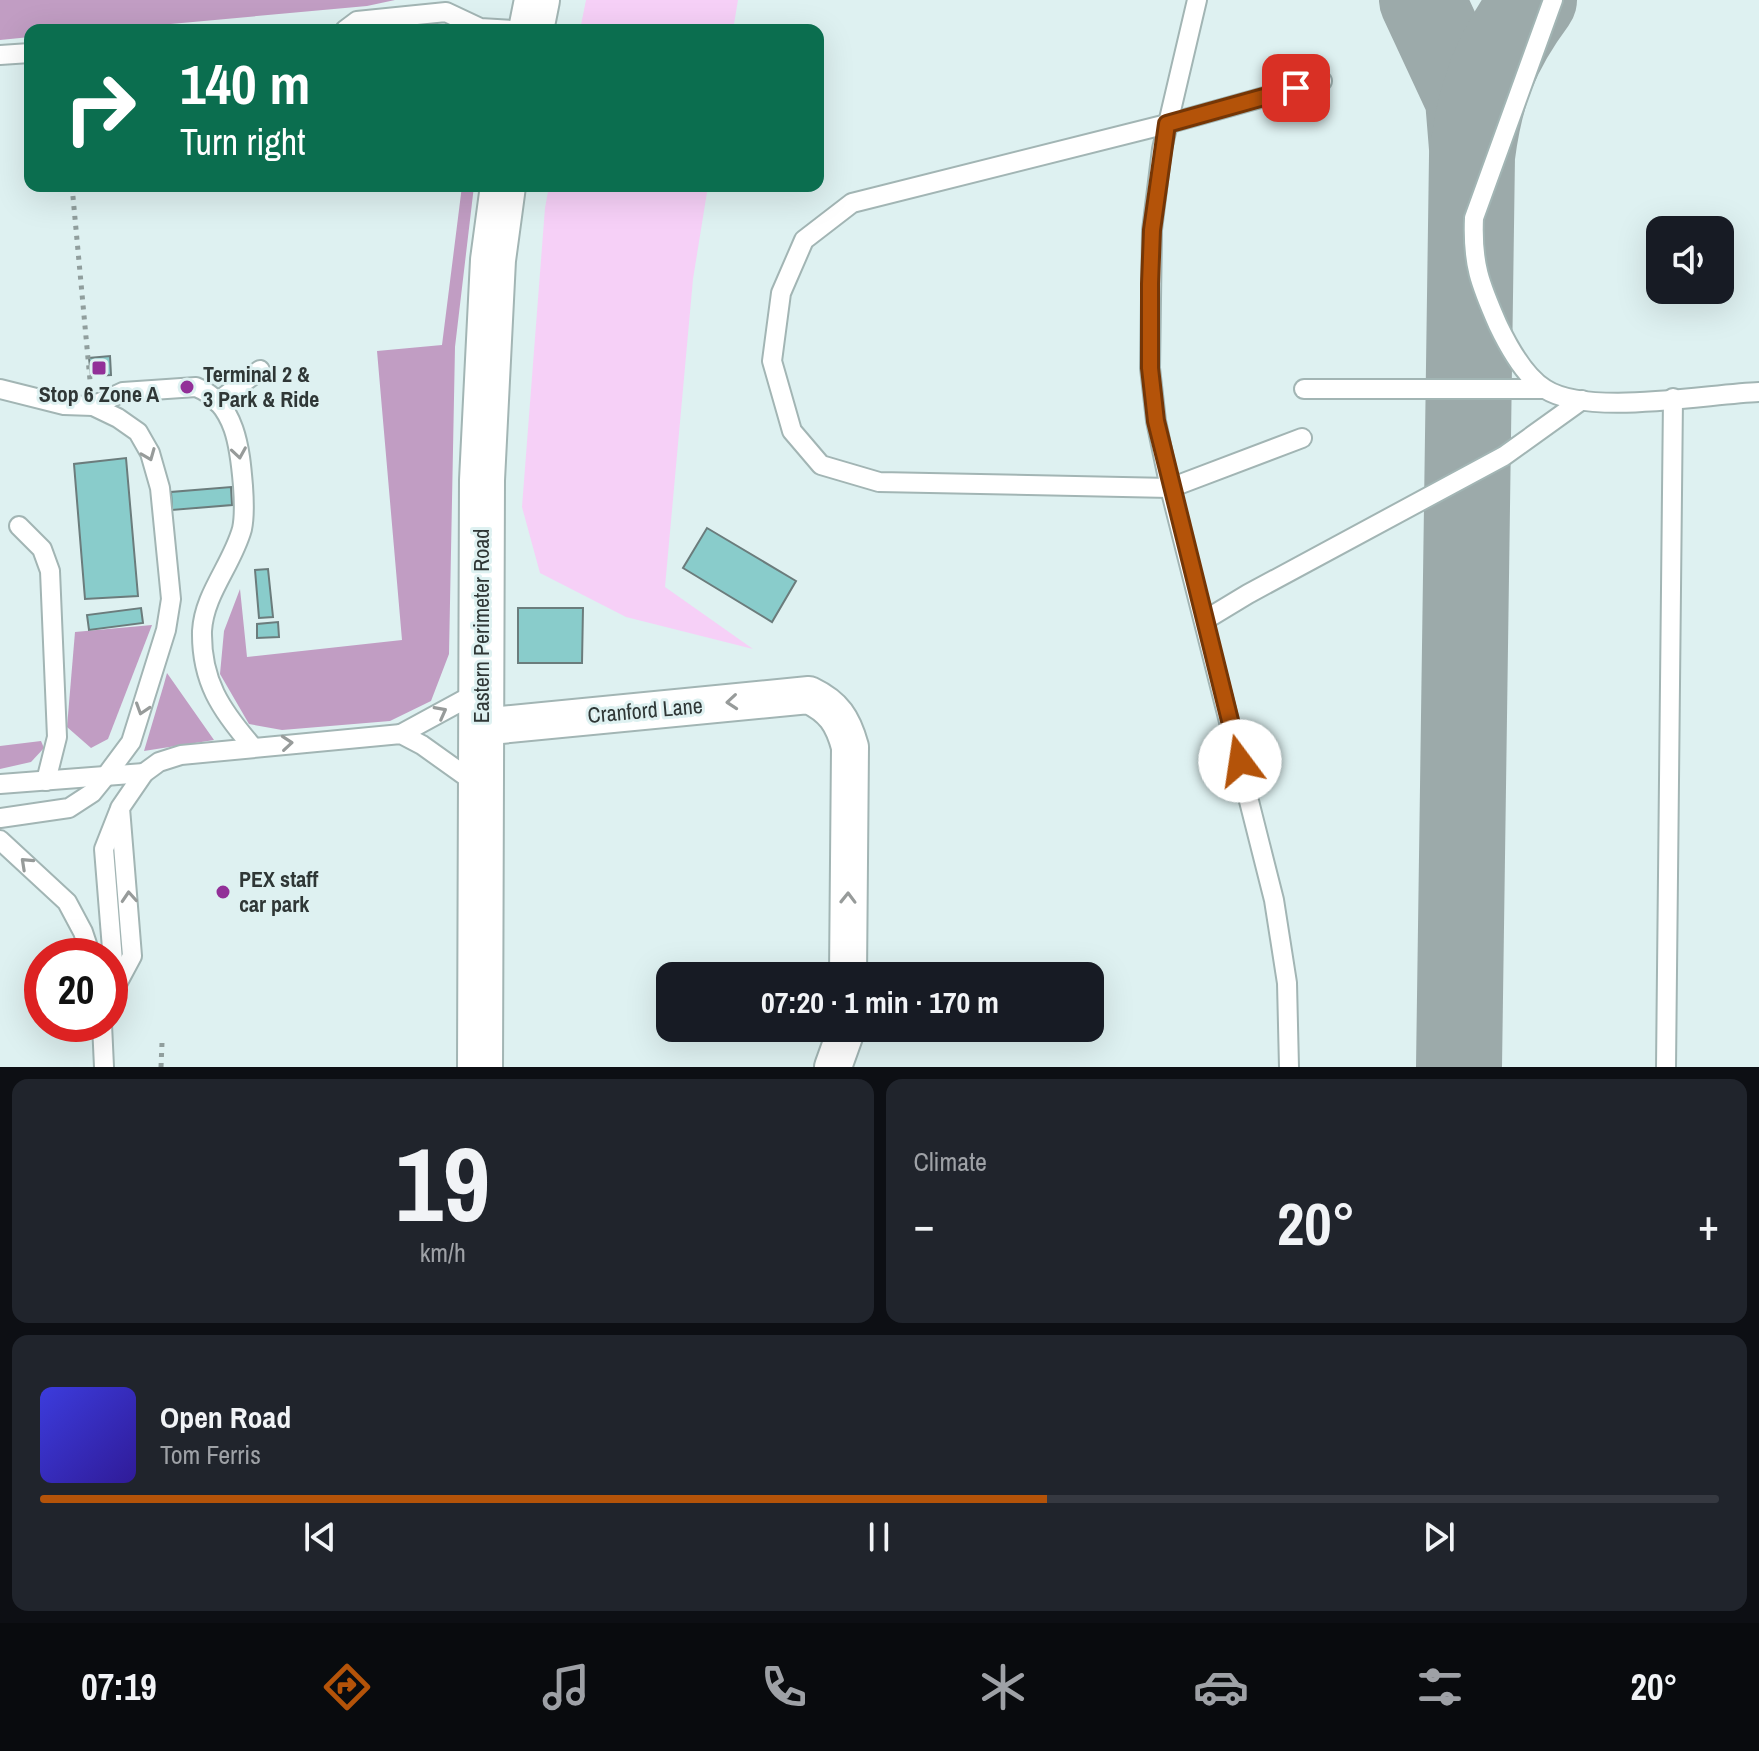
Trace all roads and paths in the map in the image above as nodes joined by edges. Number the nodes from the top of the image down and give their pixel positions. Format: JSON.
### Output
{"nodes":[{"id":1,"x":537,"y":0,"type":"edge"},
{"id":2,"x":1197,"y":0,"type":"edge"},
{"id":3,"x":1553,"y":0,"type":"edge"},
{"id":4,"x":353,"y":24,"type":"edge"},
{"id":5,"x":472,"y":24,"type":"edge"},
{"id":6,"x":532,"y":24,"type":"edge"},
{"id":7,"x":24,"y":53,"type":"edge"},
{"id":8,"x":0,"y":55,"type":"edge"},
{"id":9,"x":1322,"y":81,"type":"dead end"},
{"id":10,"x":1167,"y":124,"type":"junction"},
{"id":11,"x":73,"y":192,"type":"edge"},
{"id":12,"x":502,"y":192,"type":"edge"},
{"id":13,"x":260,"y":370,"type":"dead end"},
{"id":14,"x":3,"y":386,"type":"edge"},
{"id":15,"x":1304,"y":389,"type":"dead end"},
{"id":16,"x":1544,"y":389,"type":"junction"},
{"id":17,"x":1759,"y":392,"type":"edge"},
{"id":18,"x":1673,"y":398,"type":"junction"},
{"id":19,"x":1582,"y":400,"type":"junction"},
{"id":20,"x":217,"y":402,"type":"junction"},
{"id":21,"x":64,"y":405,"type":"junction"},
{"id":22,"x":93,"y":406,"type":"junction"},
{"id":23,"x":1302,"y":438,"type":"dead end"},
{"id":24,"x":1170,"y":488,"type":"junction"},
{"id":25,"x":19,"y":526,"type":"dead end"},
{"id":26,"x":1205,"y":620,"type":"junction"},
{"id":27,"x":480,"y":709,"type":"junction"},
{"id":28,"x":401,"y":734,"type":"junction"},
{"id":29,"x":252,"y":746,"type":"junction"},
{"id":30,"x":144,"y":773,"type":"junction"},
{"id":31,"x":105,"y":777,"type":"junction"},
{"id":32,"x":46,"y":781,"type":"junction"},
{"id":33,"x":0,"y":784,"type":"edge"},
{"id":34,"x":480,"y":787,"type":"junction"},
{"id":35,"x":0,"y":818,"type":"edge"},
{"id":36,"x":0,"y":840,"type":"edge"},
{"id":37,"x":85,"y":938,"type":"edge"},
{"id":38,"x":848,"y":962,"type":"edge"},
{"id":39,"x":128,"y":963,"type":"edge"},
{"id":40,"x":103,"y":1042,"type":"edge"},
{"id":41,"x":842,"y":1042,"type":"edge"},
{"id":42,"x":162,"y":1043,"type":"dead end"},
{"id":43,"x":104,"y":1067,"type":"edge"},
{"id":44,"x":161,"y":1067,"type":"edge"},
{"id":45,"x":480,"y":1067,"type":"edge"},
{"id":46,"x":833,"y":1067,"type":"edge"},
{"id":47,"x":1289,"y":1067,"type":"edge"},
{"id":48,"x":1666,"y":1067,"type":"edge"}],
"edges":[{"from":1,"to":6,"type":"street"},
{"from":2,"to":10,"type":"lane"},
{"from":3,"to":16,"type":"lane"},
{"from":4,"to":5,"type":"lane"},
{"from":7,"to":8,"type":"lane"},
{"from":9,"to":10,"type":"lane"},
{"from":10,"to":24,"type":"lane"},
{"from":10,"to":24,"type":"lane"},
{"from":11,"to":21,"type":"path"},
{"from":12,"to":27,"type":"street","name":"Eastern Perimeter Road"},
{"from":13,"to":20,"type":"lane"},
{"from":14,"to":21,"type":"lane"},
{"from":15,"to":16,"type":"lane"},
{"from":16,"to":19,"type":"lane"},
{"from":17,"to":18,"type":"lane"},
{"from":18,"to":19,"type":"lane"},
{"from":18,"to":48,"type":"lane"},
{"from":19,"to":26,"type":"lane"},
{"from":20,"to":22,"type":"lane"},
{"from":20,"to":29,"type":"lane","one_way":true},
{"from":21,"to":22,"type":"lane"},
{"from":22,"to":31,"type":"lane","one_way":true},
{"from":23,"to":24,"type":"lane"},
{"from":24,"to":26,"type":"lane"},
{"from":25,"to":32,"type":"lane"},
{"from":26,"to":47,"type":"lane"},
{"from":28,"to":27,"type":"lane","name":"Cranford Lane","one_way":true},
{"from":27,"to":34,"type":"street","name":"Eastern Perimeter Road"},
{"from":38,"to":27,"type":"street","name":"Cranford Lane","one_way":true},
{"from":29,"to":28,"type":"lane","name":"Cranford Lane","one_way":true},
{"from":28,"to":34,"type":"lane"},
{"from":29,"to":30,"type":"lane","name":"Cranford Lane"},
{"from":30,"to":31,"type":"lane"},
{"from":39,"to":30,"type":"lane","one_way":true},
{"from":31,"to":32,"type":"lane"},
{"from":31,"to":35,"type":"lane"},
{"from":32,"to":33,"type":"lane"},
{"from":34,"to":45,"type":"street","name":"Eastern Perimeter Road"},
{"from":37,"to":36,"type":"lane","one_way":true},
{"from":40,"to":43,"type":"lane"},
{"from":41,"to":46,"type":"street"},
{"from":42,"to":44,"type":"path"}]}
